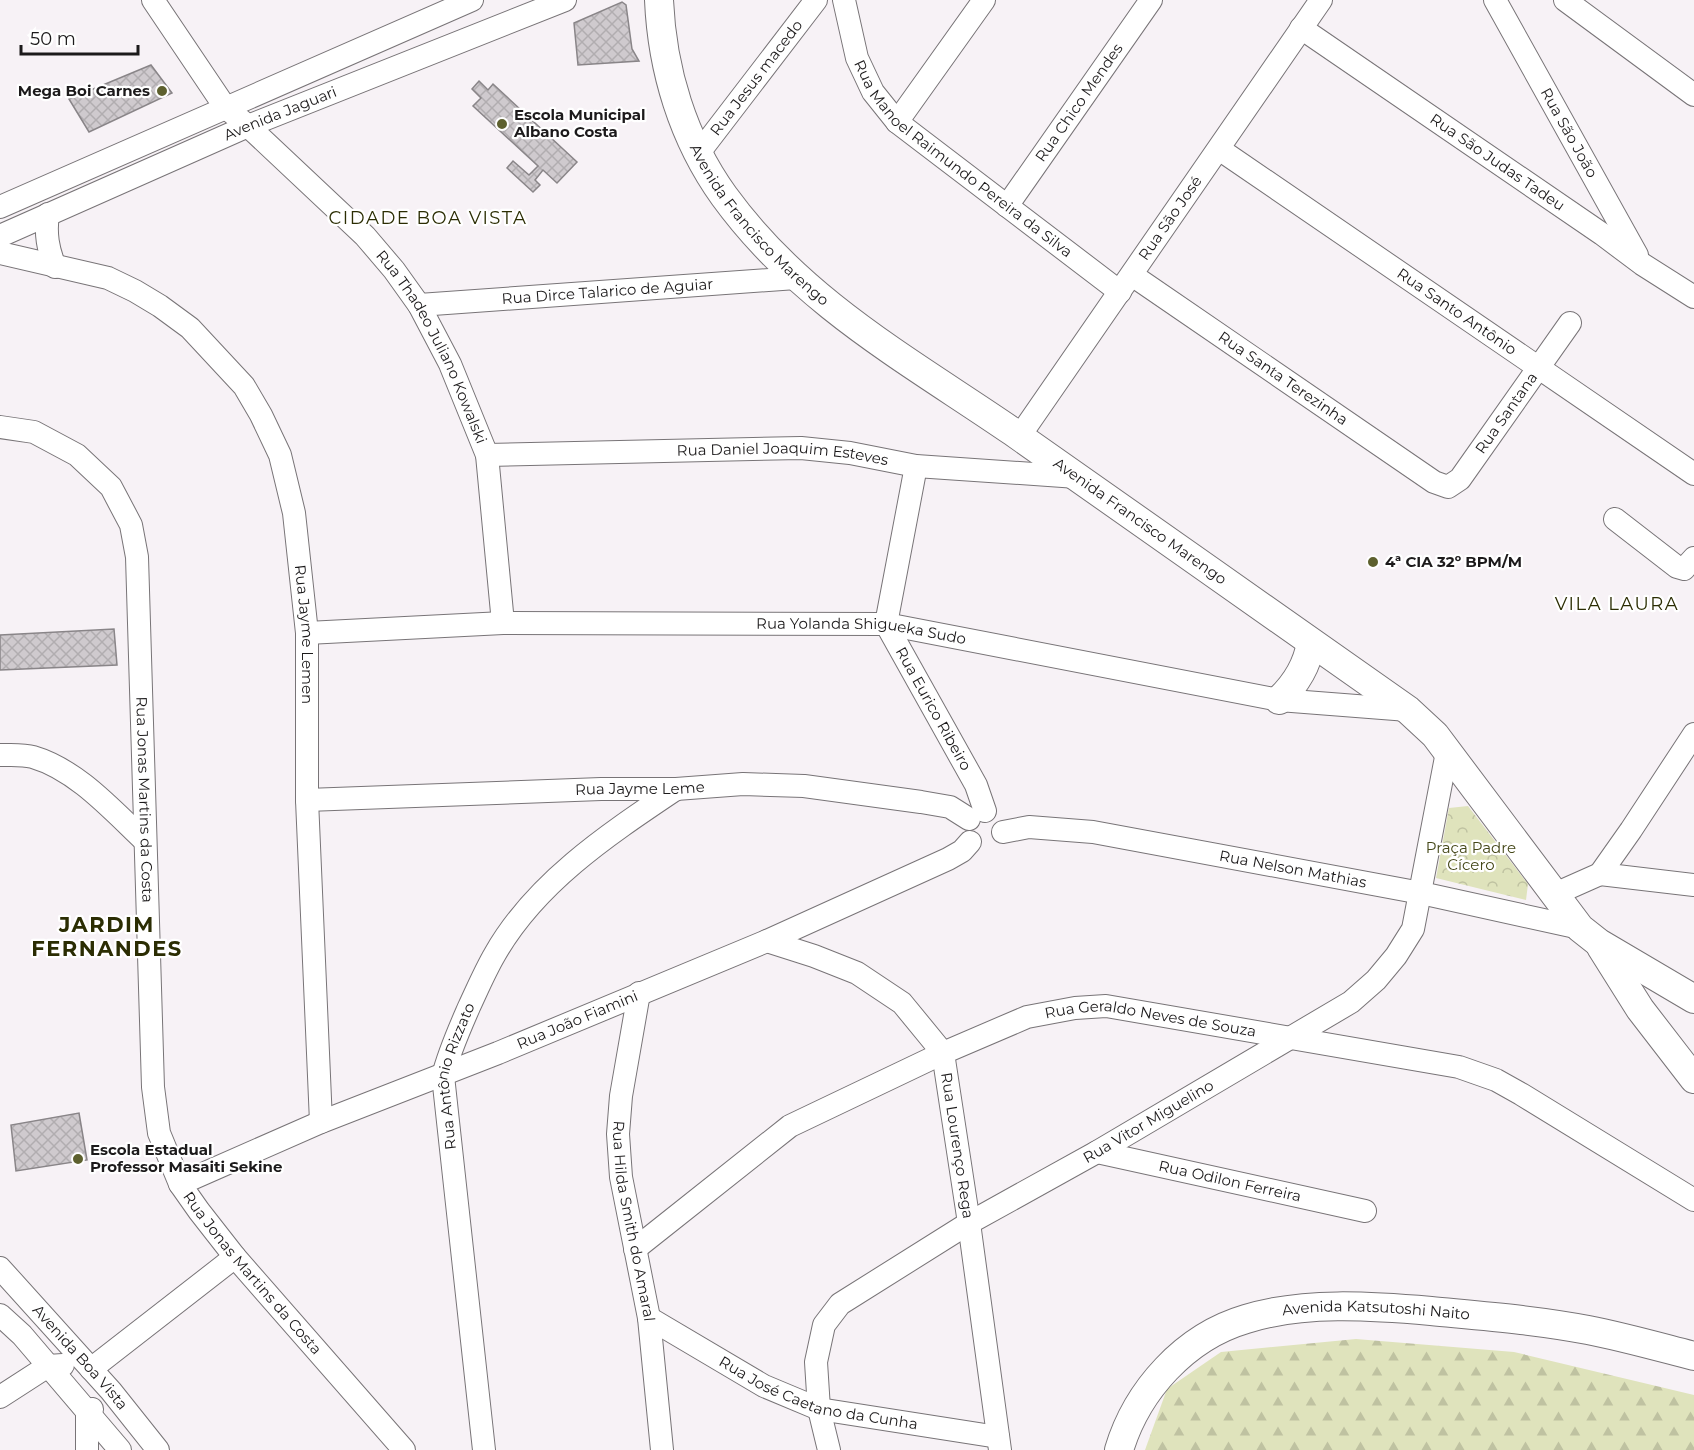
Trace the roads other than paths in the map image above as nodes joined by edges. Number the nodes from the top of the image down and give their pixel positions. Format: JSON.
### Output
{"nodes":[{"id":1,"x":153,"y":0,"type":"edge"},
{"id":2,"x":472,"y":0,"type":"edge"},
{"id":3,"x":566,"y":0,"type":"edge"},
{"id":4,"x":659,"y":0,"type":"edge"},
{"id":5,"x":816,"y":0,"type":"edge"},
{"id":6,"x":844,"y":0,"type":"edge"},
{"id":7,"x":984,"y":0,"type":"edge"},
{"id":8,"x":1151,"y":0,"type":"edge"},
{"id":9,"x":1320,"y":0,"type":"edge"},
{"id":10,"x":1495,"y":0,"type":"edge"},
{"id":11,"x":1565,"y":0,"type":"edge"},
{"id":12,"x":1301,"y":28,"type":"junction"},
{"id":13,"x":1694,"y":95,"type":"edge"},
{"id":14,"x":225,"y":107,"type":"junction"},
{"id":15,"x":897,"y":122,"type":"junction"},
{"id":16,"x":248,"y":126,"type":"junction"},
{"id":17,"x":1219,"y":149,"type":"junction"},
{"id":18,"x":698,"y":154,"type":"junction"},
{"id":19,"x":1006,"y":206,"type":"junction"},
{"id":20,"x":0,"y":207,"type":"edge"},
{"id":21,"x":48,"y":214,"type":"junction"},
{"id":22,"x":0,"y":236,"type":"edge"},
{"id":23,"x":0,"y":253,"type":"edge"},
{"id":24,"x":1642,"y":264,"type":"junction"},
{"id":25,"x":55,"y":267,"type":"junction"},
{"id":26,"x":796,"y":278,"type":"junction"},
{"id":27,"x":1126,"y":283,"type":"junction"},
{"id":28,"x":1694,"y":297,"type":"edge"},
{"id":29,"x":419,"y":305,"type":"junction"},
{"id":30,"x":1570,"y":323,"type":"dead end"},
{"id":31,"x":1538,"y":368,"type":"junction"},
{"id":32,"x":0,"y":427,"type":"edge"},
{"id":33,"x":1019,"y":437,"type":"junction"},
{"id":34,"x":487,"y":456,"type":"junction"},
{"id":35,"x":916,"y":466,"type":"junction"},
{"id":36,"x":1694,"y":474,"type":"edge"},
{"id":37,"x":1077,"y":477,"type":"junction"},
{"id":38,"x":1434,"y":482,"type":"joint"},
{"id":39,"x":1615,"y":519,"type":"dead end"},
{"id":40,"x":1694,"y":558,"type":"edge"},
{"id":41,"x":503,"y":623,"type":"junction"},
{"id":42,"x":886,"y":624,"type":"junction"},
{"id":43,"x":307,"y":633,"type":"junction"},
{"id":44,"x":1311,"y":643,"type":"junction"},
{"id":45,"x":1279,"y":700,"type":"junction"},
{"id":46,"x":1408,"y":710,"type":"junction"},
{"id":47,"x":1694,"y":735,"type":"edge"},
{"id":48,"x":1447,"y":752,"type":"junction"},
{"id":49,"x":0,"y":755,"type":"edge"},
{"id":50,"x":676,"y":789,"type":"junction"},
{"id":51,"x":307,"y":800,"type":"junction"},
{"id":52,"x":977,"y":815,"type":"junction"},
{"id":53,"x":1003,"y":832,"type":"junction"},
{"id":54,"x":145,"y":841,"type":"junction"},
{"id":55,"x":970,"y":842,"type":"junction"},
{"id":56,"x":1600,"y":874,"type":"junction"},
{"id":57,"x":1694,"y":885,"type":"edge"},
{"id":58,"x":1421,"y":892,"type":"junction"},
{"id":59,"x":1555,"y":894,"type":"junction"},
{"id":60,"x":1589,"y":935,"type":"junction"},
{"id":61,"x":767,"y":941,"type":"junction"},
{"id":62,"x":639,"y":993,"type":"junction"},
{"id":63,"x":1694,"y":999,"type":"edge"},
{"id":64,"x":458,"y":1032,"type":"junction"},
{"id":65,"x":1288,"y":1038,"type":"junction"},
{"id":66,"x":498,"y":1053,"type":"junction"},
{"id":67,"x":943,"y":1053,"type":"junction"},
{"id":68,"x":443,"y":1076,"type":"junction"},
{"id":69,"x":1694,"y":1079,"type":"edge"},
{"id":70,"x":321,"y":1122,"type":"junction"},
{"id":71,"x":1096,"y":1152,"type":"junction"},
{"id":72,"x":180,"y":1184,"type":"junction"},
{"id":73,"x":1694,"y":1200,"type":"edge"},
{"id":74,"x":1365,"y":1211,"type":"dead end"},
{"id":75,"x":969,"y":1223,"type":"junction"},
{"id":76,"x":635,"y":1249,"type":"junction"},
{"id":77,"x":235,"y":1257,"type":"junction"},
{"id":78,"x":0,"y":1268,"type":"edge"},
{"id":79,"x":0,"y":1315,"type":"edge"},
{"id":80,"x":649,"y":1318,"type":"junction"},
{"id":81,"x":1694,"y":1356,"type":"edge"},
{"id":82,"x":48,"y":1366,"type":"junction"},
{"id":83,"x":97,"y":1376,"type":"junction"},
{"id":84,"x":0,"y":1397,"type":"edge"},
{"id":85,"x":819,"y":1409,"type":"junction"},
{"id":86,"x":87,"y":1413,"type":"junction"},
{"id":87,"x":999,"y":1444,"type":"edge"},
{"id":88,"x":87,"y":1450,"type":"edge"},
{"id":89,"x":120,"y":1450,"type":"edge"},
{"id":90,"x":158,"y":1450,"type":"edge"},
{"id":91,"x":404,"y":1450,"type":"edge"},
{"id":92,"x":484,"y":1450,"type":"edge"},
{"id":93,"x":662,"y":1450,"type":"edge"},
{"id":94,"x":829,"y":1450,"type":"edge"},
{"id":95,"x":1119,"y":1450,"type":"edge"}],
"edges":[{"from":1,"to":14,"type":"street","name":"Rua Thadeo Juliano Kowalski"},
{"from":2,"to":14,"type":"street","name":"Avenida Jaguari"},
{"from":3,"to":16,"type":"street","name":"Avenida Jaguari"},
{"from":4,"to":18,"type":"main road","name":"Avenida Francisco Marengo"},
{"from":5,"to":18,"type":"street","name":"Rua Jesus macedo"},
{"from":6,"to":15,"type":"street","name":"Rua Manoel Raimundo Pereira da Silva"},
{"from":7,"to":15,"type":"street"},
{"from":8,"to":19,"type":"street","name":"Rua Chico Mendes"},
{"from":9,"to":12,"type":"street","name":"Rua São José"},
{"from":10,"to":24,"type":"street","name":"Rua São João"},
{"from":11,"to":13,"type":"street"},
{"from":12,"to":17,"type":"street","name":"Rua São José"},
{"from":12,"to":24,"type":"street","name":"Rua São Judas Tadeu"},
{"from":14,"to":16,"type":"street","name":"Rua Thadeo Juliano Kowalski"},
{"from":14,"to":20,"type":"street","name":"Avenida Jaguari"},
{"from":15,"to":19,"type":"street","name":"Rua Manoel Raimundo Pereira da Silva"},
{"from":16,"to":21,"type":"street","name":"Avenida Jaguari"},
{"from":16,"to":29,"type":"street","name":"Rua Thadeo Juliano Kowalski"},
{"from":17,"to":27,"type":"street","name":"Rua São José"},
{"from":17,"to":31,"type":"street","name":"Rua Santo Antônio"},
{"from":18,"to":26,"type":"main road","name":"Avenida Francisco Marengo"},
{"from":19,"to":27,"type":"street","name":"Rua Manoel Raimundo Pereira da Silva"},
{"from":21,"to":22,"type":"street","name":"Avenida Jaguari"},
{"from":21,"to":25,"type":"street"},
{"from":23,"to":25,"type":"street","name":"Rua Jayme Lemen"},
{"from":24,"to":28,"type":"street","name":"Rua São Judas Tadeu"},
{"from":25,"to":43,"type":"street","name":"Rua Jayme Lemen"},
{"from":26,"to":29,"type":"street","name":"Rua Dirce Talarico de Aguiar"},
{"from":26,"to":33,"type":"main road","name":"Avenida Francisco Marengo"},
{"from":27,"to":33,"type":"street","name":"Rua São José"},
{"from":27,"to":38,"type":"street","name":"Rua Santa Terezinha"},
{"from":29,"to":34,"type":"street","name":"Rua Thadeo Juliano Kowalski"},
{"from":30,"to":31,"type":"street","name":"Rua Santana"},
{"from":31,"to":36,"type":"street","name":"Rua Santo Antônio"},
{"from":31,"to":38,"type":"street","name":"Rua Santana"},
{"from":32,"to":54,"type":"street","name":"Rua Jonas Martins da Costa"},
{"from":33,"to":37,"type":"main road","name":"Avenida Francisco Marengo"},
{"from":34,"to":35,"type":"street","name":"Rua Daniel Joaquim Esteves"},
{"from":34,"to":41,"type":"street","name":"Rua Thadeo Juliano Kowalski"},
{"from":35,"to":37,"type":"street","name":"Rua Daniel Joaquim Esteves"},
{"from":35,"to":42,"type":"street"},
{"from":37,"to":44,"type":"main road","name":"Avenida Francisco Marengo"},
{"from":39,"to":40,"type":"street"},
{"from":41,"to":42,"type":"street","name":"Rua Yolanda Shigueka Sudo"},
{"from":41,"to":43,"type":"street","name":"Rua Yolanda Shigueka Sudo"},
{"from":42,"to":45,"type":"street","name":"Rua Yolanda Shigueka Sudo"},
{"from":42,"to":52,"type":"street","name":"Rua Eurico Ribeiro"},
{"from":43,"to":51,"type":"street","name":"Rua Jayme Lemen"},
{"from":44,"to":45,"type":"main road"},
{"from":44,"to":46,"type":"main road","name":"Avenida Francisco Marengo"},
{"from":45,"to":46,"type":"street","name":"Rua Yolanda Shigueka Sudo"},
{"from":46,"to":48,"type":"main road","name":"Avenida Francisco Marengo"},
{"from":47,"to":56,"type":"street"},
{"from":48,"to":58,"type":"street","name":"Rua Vitor Miguelino"},
{"from":48,"to":59,"type":"main road","name":"Avenida Francisco Marengo"},
{"from":49,"to":54,"type":"street"},
{"from":50,"to":51,"type":"street","name":"Rua Jayme Leme"},
{"from":50,"to":52,"type":"street","name":"Rua Jayme Leme"},
{"from":50,"to":64,"type":"street","name":"Rua Antônio Rizzato"},
{"from":51,"to":70,"type":"street","name":"Rua Jayme Lemen"},
{"from":52,"to":53,"type":"street"},
{"from":52,"to":55,"type":"street"},
{"from":53,"to":55,"type":"street"},
{"from":53,"to":58,"type":"street","name":"Rua Nelson Mathias"},
{"from":54,"to":72,"type":"street","name":"Rua Jonas Martins da Costa"},
{"from":55,"to":61,"type":"street","name":"Rua João Fiamini"},
{"from":56,"to":57,"type":"street"},
{"from":56,"to":59,"type":"street"},
{"from":58,"to":60,"type":"street","name":"Rua Nelson Mathias"},
{"from":58,"to":65,"type":"street","name":"Rua Vitor Miguelino"},
{"from":59,"to":60,"type":"main road","name":"Avenida Francisco Marengo"},
{"from":60,"to":63,"type":"main road","name":"Avenida Francisco Marengo"},
{"from":60,"to":69,"type":"main road"},
{"from":61,"to":62,"type":"street","name":"Rua João Fiamini"},
{"from":61,"to":67,"type":"street","name":"Rua Lourenço Rega"},
{"from":62,"to":66,"type":"street","name":"Rua João Fiamini"},
{"from":62,"to":76,"type":"street","name":"Rua Hilda Smith do Amaral"},
{"from":64,"to":66,"type":"street"},
{"from":64,"to":68,"type":"street","name":"Rua Antônio Rizzato"},
{"from":65,"to":67,"type":"street","name":"Rua Geraldo Neves de Souza"},
{"from":65,"to":71,"type":"street","name":"Rua Vitor Miguelino"},
{"from":65,"to":73,"type":"street","name":"Rua Geraldo Neves de Souza"},
{"from":66,"to":68,"type":"street","name":"Rua João Fiamini"},
{"from":67,"to":75,"type":"street","name":"Rua Lourenço Rega"},
{"from":67,"to":76,"type":"street","name":"Rua Geraldo Neves de Souza"},
{"from":68,"to":70,"type":"street","name":"Rua João Fiamini"},
{"from":68,"to":92,"type":"street","name":"Rua Antônio Rizzato"},
{"from":70,"to":72,"type":"street","name":"Rua João Fiamini"},
{"from":71,"to":74,"type":"street","name":"Rua Odilon Ferreira"},
{"from":71,"to":75,"type":"street","name":"Rua Vitor Miguelino"},
{"from":72,"to":77,"type":"street","name":"Rua Jonas Martins da Costa"},
{"from":75,"to":85,"type":"street","name":"Rua Vitor Miguelino"},
{"from":75,"to":87,"type":"street","name":"Rua Lourenço Rega"},
{"from":76,"to":80,"type":"street","name":"Rua Hilda Smith do Amaral"},
{"from":77,"to":83,"type":"street"},
{"from":77,"to":91,"type":"street","name":"Rua Jonas Martins da Costa"},
{"from":78,"to":83,"type":"street","name":"Avenida Boa Vista"},
{"from":79,"to":82,"type":"street","name":"Avenida Boa Vista"},
{"from":80,"to":85,"type":"street","name":"Rua José Caetano da Cunha"},
{"from":80,"to":93,"type":"street","name":"Rua Hilda Smith do Amaral"},
{"from":81,"to":95,"type":"main road","name":"Avenida Katsutoshi Naito"},
{"from":82,"to":83,"type":"street"},
{"from":82,"to":84,"type":"street"},
{"from":82,"to":86,"type":"street","name":"Avenida Boa Vista"},
{"from":83,"to":86,"type":"street"},
{"from":83,"to":90,"type":"street","name":"Avenida Boa Vista"},
{"from":85,"to":87,"type":"street","name":"Rua José Caetano da Cunha"},
{"from":85,"to":94,"type":"street","name":"Rua Vitor Miguelino"},
{"from":86,"to":88,"type":"street"},
{"from":86,"to":89,"type":"street","name":"Avenida Boa Vista"}]}
